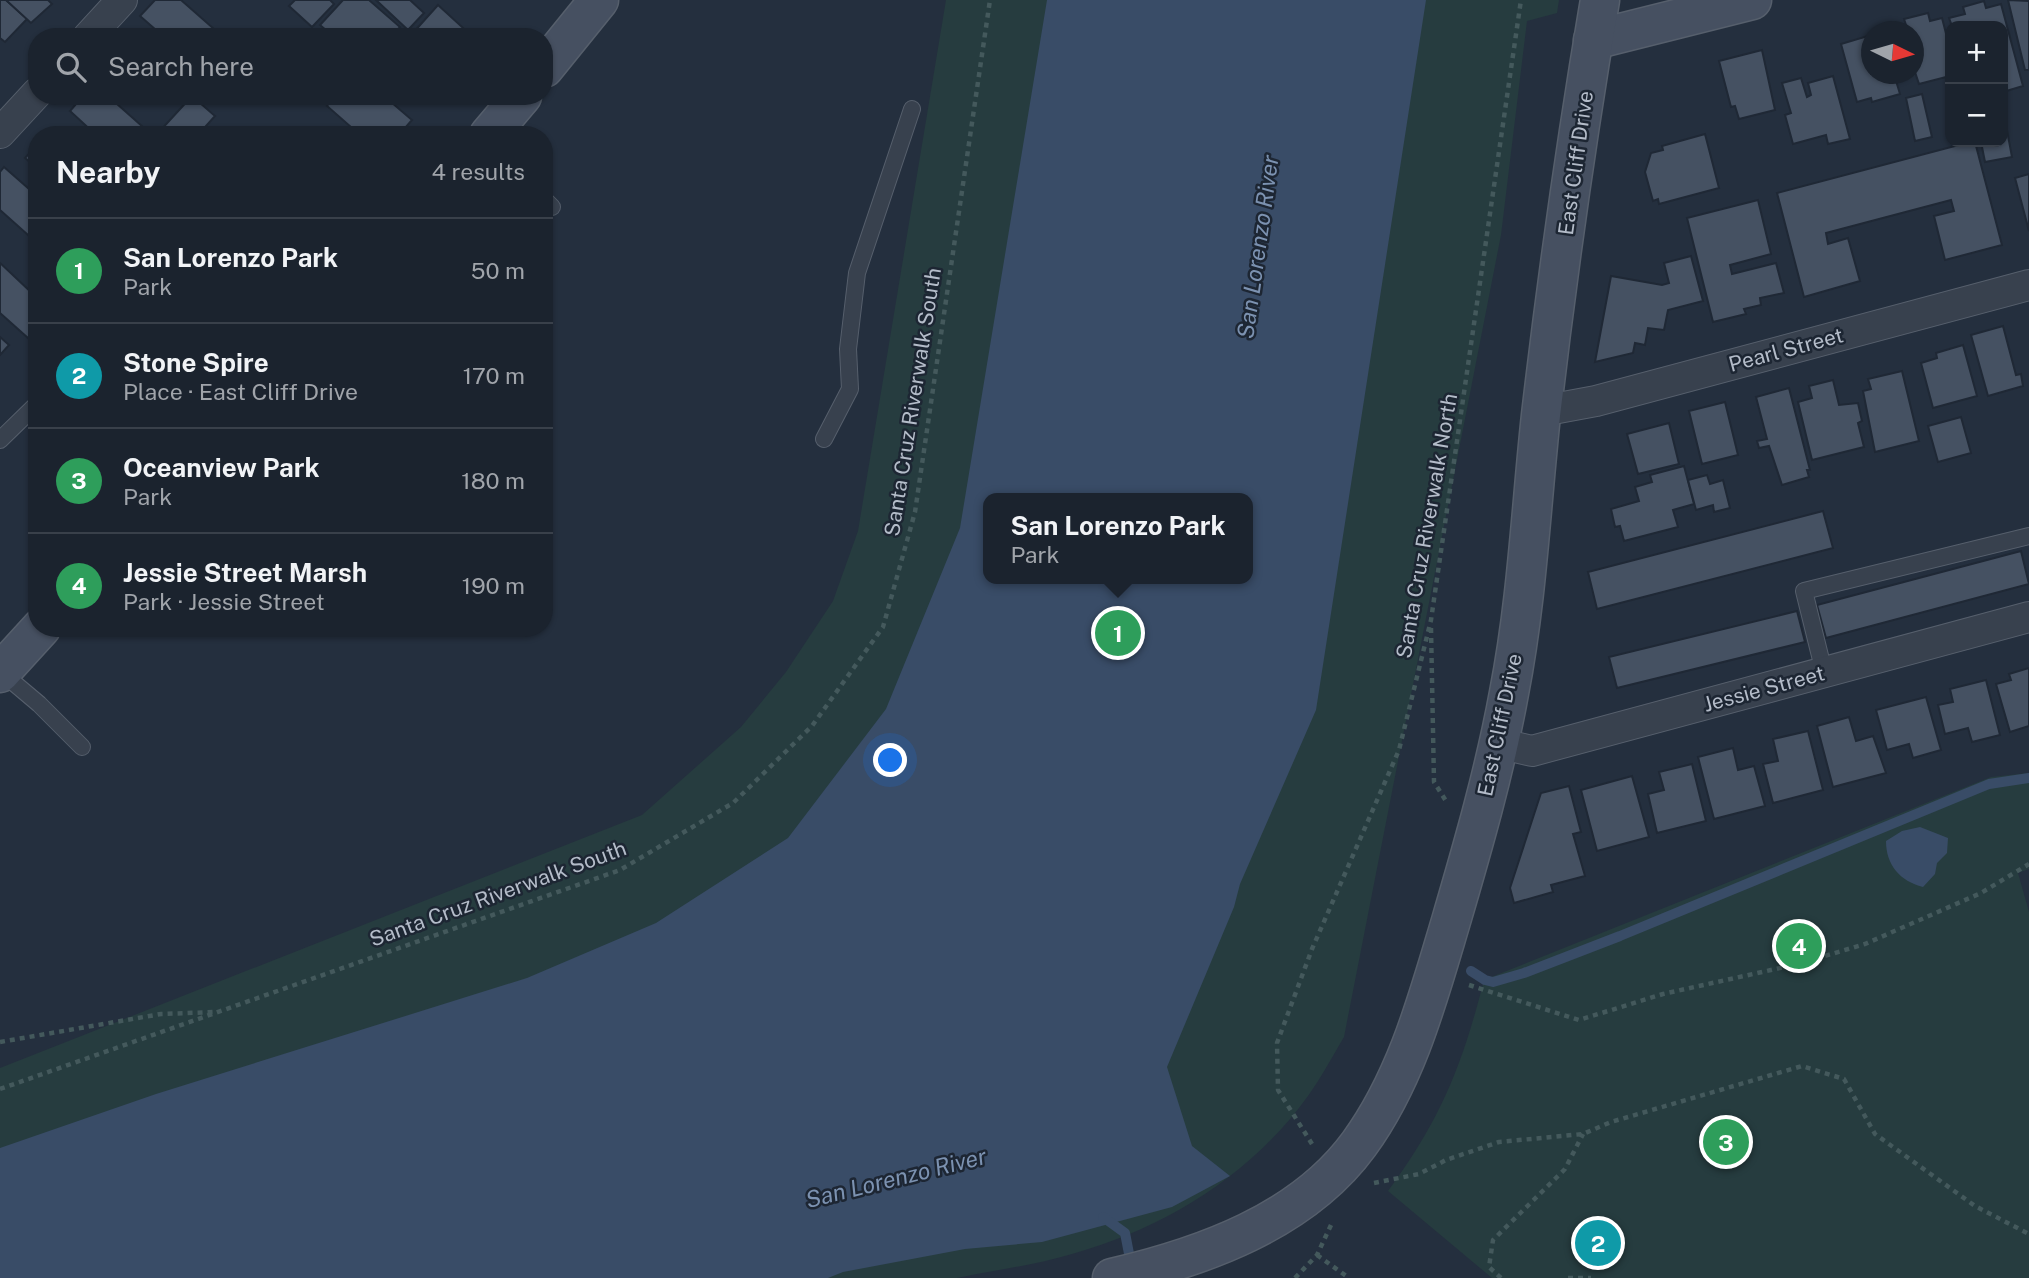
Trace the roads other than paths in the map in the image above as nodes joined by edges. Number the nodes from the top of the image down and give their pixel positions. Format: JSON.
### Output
{"nodes":[{"id":1,"x":122,"y":0,"type":"edge"},
{"id":2,"x":598,"y":0,"type":"edge"},
{"id":3,"x":1600,"y":0,"type":"edge"},
{"id":4,"x":1752,"y":0,"type":"edge"},
{"id":5,"x":96,"y":28,"type":"edge"},
{"id":6,"x":1593,"y":40,"type":"junction"},
{"id":7,"x":553,"y":57,"type":"edge"},
{"id":8,"x":28,"y":103,"type":"edge"},
{"id":9,"x":514,"y":105,"type":"edge"},
{"id":10,"x":912,"y":109,"type":"dead end"},
{"id":11,"x":497,"y":126,"type":"edge"},
{"id":12,"x":0,"y":133,"type":"edge"},
{"id":13,"x":2029,"y":285,"type":"edge"},
{"id":14,"x":1542,"y":411,"type":"junction"},
{"id":15,"x":28,"y":413,"type":"edge"},
{"id":16,"x":824,"y":439,"type":"dead end"},
{"id":17,"x":0,"y":440,"type":"edge"},
{"id":18,"x":2029,"y":536,"type":"edge"},
{"id":19,"x":2029,"y":617,"type":"edge"},
{"id":20,"x":33,"y":637,"type":"edge"},
{"id":21,"x":1,"y":672,"type":"edge"},
{"id":22,"x":1824,"y":672,"type":"junction"},
{"id":23,"x":1498,"y":743,"type":"junction"},
{"id":24,"x":82,"y":747,"type":"dead end"},
{"id":25,"x":1112,"y":1278,"type":"edge"}],
"edges":[{"from":1,"to":5,"type":"street"},
{"from":2,"to":7,"type":"main road"},
{"from":3,"to":6,"type":"main road","name":"East Cliff Drive"},
{"from":4,"to":6,"type":"main road"},
{"from":6,"to":14,"type":"main road","name":"East Cliff Drive"},
{"from":8,"to":12,"type":"street"},
{"from":9,"to":11,"type":"main road"},
{"from":10,"to":16,"type":"lane"},
{"from":13,"to":14,"type":"street","name":"Pearl Street"},
{"from":14,"to":23,"type":"main road","name":"East Cliff Drive"},
{"from":15,"to":17,"type":"lane"},
{"from":18,"to":22,"type":"lane"},
{"from":19,"to":22,"type":"street","name":"Jessie Street"},
{"from":20,"to":21,"type":"main road"},
{"from":21,"to":24,"type":"lane"},
{"from":22,"to":23,"type":"street","name":"Jessie Street"},
{"from":23,"to":25,"type":"main road","name":"East Cliff Drive"}]}
